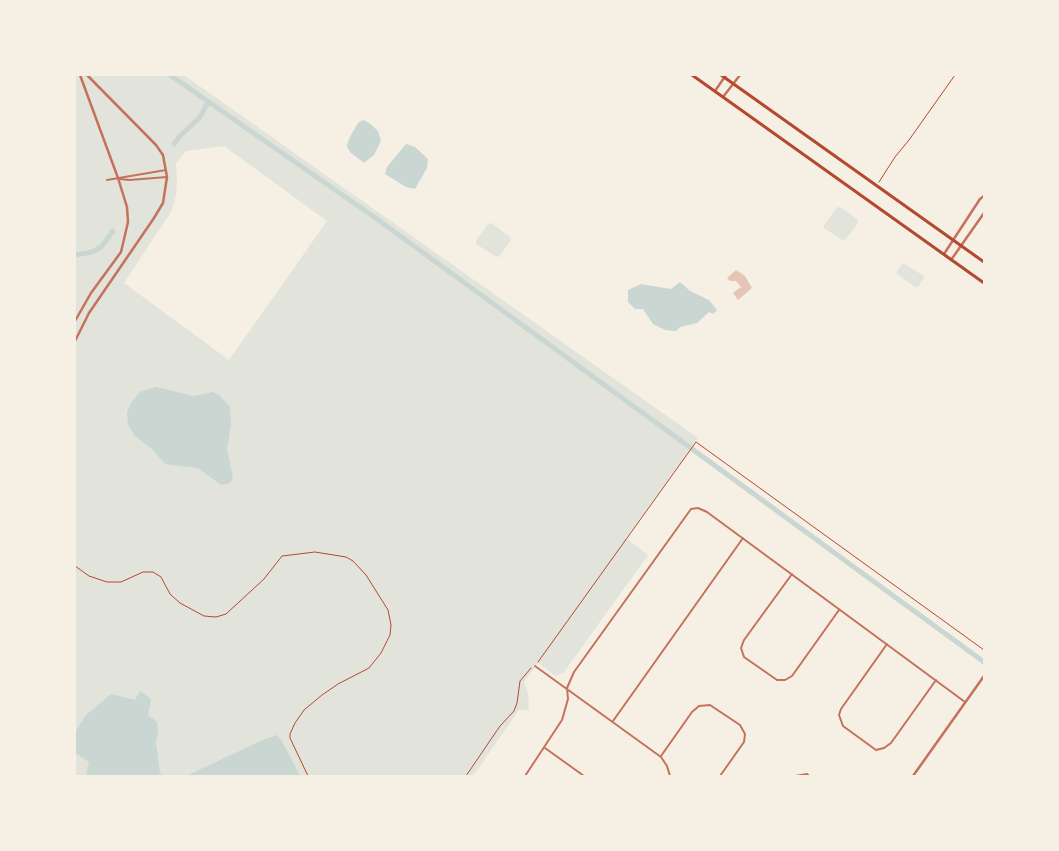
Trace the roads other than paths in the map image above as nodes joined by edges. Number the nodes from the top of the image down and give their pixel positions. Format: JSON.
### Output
{"nodes":[{"id":1,"x":80,"y":75,"type":"edge"},
{"id":2,"x":87,"y":75,"type":"edge"},
{"id":3,"x":692,"y":75,"type":"edge"},
{"id":4,"x":740,"y":75,"type":"edge"},
{"id":5,"x":724,"y":76,"type":"edge"},
{"id":6,"x":733,"y":84,"type":"junction"},
{"id":7,"x":715,"y":91,"type":"junction"},
{"id":8,"x":722,"y":97,"type":"junction"},
{"id":9,"x":166,"y":170,"type":"junction"},
{"id":10,"x":166,"y":177,"type":"junction"},
{"id":11,"x":118,"y":178,"type":"junction"},
{"id":12,"x":107,"y":180,"type":"dead end"},
{"id":13,"x":984,"y":196,"type":"edge"},
{"id":14,"x":984,"y":213,"type":"edge"},
{"id":15,"x":953,"y":240,"type":"junction"},
{"id":16,"x":961,"y":246,"type":"junction"},
{"id":17,"x":944,"y":254,"type":"junction"},
{"id":18,"x":117,"y":259,"type":"junction"},
{"id":19,"x":951,"y":260,"type":"junction"},
{"id":20,"x":984,"y":262,"type":"edge"},
{"id":21,"x":124,"y":264,"type":"junction"},
{"id":22,"x":984,"y":283,"type":"edge"},
{"id":23,"x":75,"y":321,"type":"edge"},
{"id":24,"x":75,"y":341,"type":"edge"},
{"id":25,"x":743,"y":538,"type":"junction"},
{"id":26,"x":792,"y":574,"type":"junction"},
{"id":27,"x":839,"y":610,"type":"junction"},
{"id":28,"x":887,"y":644,"type":"junction"},
{"id":29,"x":535,"y":666,"type":"road end"},
{"id":30,"x":984,"y":676,"type":"edge"},
{"id":31,"x":936,"y":680,"type":"junction"},
{"id":32,"x":567,"y":688,"type":"junction"},
{"id":33,"x":965,"y":702,"type":"junction"},
{"id":34,"x":613,"y":721,"type":"junction"},
{"id":35,"x":544,"y":748,"type":"junction"},
{"id":36,"x":661,"y":757,"type":"junction"},
{"id":37,"x":525,"y":776,"type":"edge"},
{"id":38,"x":584,"y":776,"type":"edge"},
{"id":39,"x":670,"y":776,"type":"edge"},
{"id":40,"x":720,"y":776,"type":"edge"},
{"id":41,"x":796,"y":776,"type":"edge"},
{"id":42,"x":809,"y":776,"type":"edge"},
{"id":43,"x":913,"y":776,"type":"edge"}],
"edges":[{"from":1,"to":11,"type":"street"},
{"from":2,"to":9,"type":"street"},
{"from":3,"to":7,"type":"main road"},
{"from":4,"to":6,"type":"street"},
{"from":5,"to":6,"type":"main road"},
{"from":5,"to":7,"type":"street"},
{"from":6,"to":8,"type":"street"},
{"from":6,"to":15,"type":"main road"},
{"from":7,"to":8,"type":"main road"},
{"from":8,"to":17,"type":"main road"},
{"from":9,"to":10,"type":"street"},
{"from":9,"to":11,"type":"street"},
{"from":10,"to":11,"type":"street"},
{"from":10,"to":21,"type":"street"},
{"from":11,"to":12,"type":"street"},
{"from":11,"to":18,"type":"street"},
{"from":13,"to":15,"type":"street"},
{"from":14,"to":16,"type":"street"},
{"from":15,"to":16,"type":"main road"},
{"from":15,"to":17,"type":"street"},
{"from":16,"to":19,"type":"street"},
{"from":16,"to":20,"type":"main road"},
{"from":17,"to":19,"type":"main road"},
{"from":18,"to":21,"type":"street"},
{"from":18,"to":23,"type":"street"},
{"from":19,"to":22,"type":"main road"},
{"from":21,"to":24,"type":"street"},
{"from":25,"to":26,"type":"street"},
{"from":25,"to":32,"type":"street"},
{"from":25,"to":34,"type":"street"},
{"from":26,"to":27,"type":"street"},
{"from":26,"to":27,"type":"street"},
{"from":27,"to":28,"type":"street"},
{"from":28,"to":31,"type":"street"},
{"from":28,"to":31,"type":"street"},
{"from":29,"to":32,"type":"street"},
{"from":30,"to":33,"type":"street"},
{"from":31,"to":33,"type":"street"},
{"from":32,"to":34,"type":"street"},
{"from":32,"to":35,"type":"street"},
{"from":33,"to":43,"type":"street"},
{"from":34,"to":36,"type":"street"},
{"from":35,"to":37,"type":"street"},
{"from":35,"to":38,"type":"street"},
{"from":36,"to":39,"type":"street"},
{"from":36,"to":40,"type":"street"},
{"from":41,"to":42,"type":"street"}]}
